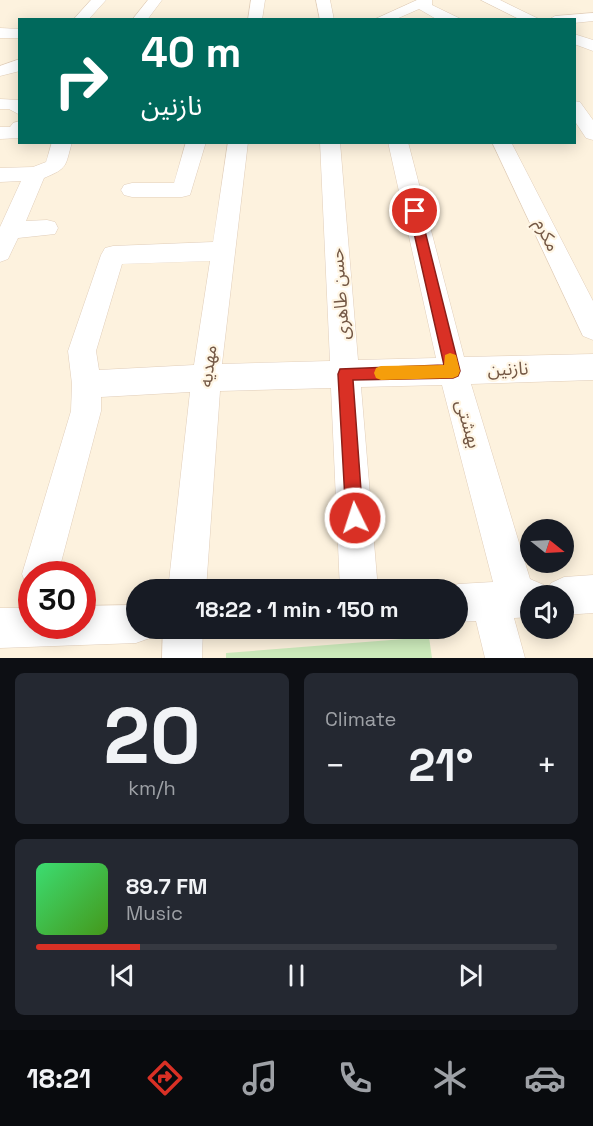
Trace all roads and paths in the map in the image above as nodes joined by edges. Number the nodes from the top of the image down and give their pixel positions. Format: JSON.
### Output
{"nodes":[{"id":1,"x":99,"y":0,"type":"edge"},
{"id":2,"x":155,"y":0,"type":"edge"},
{"id":3,"x":258,"y":0,"type":"edge"},
{"id":4,"x":323,"y":0,"type":"edge"},
{"id":5,"x":487,"y":0,"type":"edge"},
{"id":6,"x":519,"y":0,"type":"edge"},
{"id":7,"x":424,"y":1,"type":"edge"},
{"id":8,"x":566,"y":6,"type":"dead end"},
{"id":9,"x":529,"y":17,"type":"edge"},
{"id":10,"x":593,"y":17,"type":"edge"},
{"id":11,"x":82,"y":18,"type":"edge"},
{"id":12,"x":141,"y":18,"type":"edge"},
{"id":13,"x":255,"y":18,"type":"edge"},
{"id":14,"x":327,"y":18,"type":"edge"},
{"id":15,"x":385,"y":18,"type":"edge"},
{"id":16,"x":449,"y":18,"type":"edge"},
{"id":17,"x":494,"y":18,"type":"edge"},
{"id":18,"x":577,"y":18,"type":"joint"},
{"id":19,"x":0,"y":33,"type":"edge"},
{"id":20,"x":18,"y":34,"type":"edge"},
{"id":21,"x":576,"y":40,"type":"edge"},
{"id":22,"x":593,"y":47,"type":"edge"},
{"id":23,"x":18,"y":65,"type":"edge"},
{"id":24,"x":0,"y":71,"type":"edge"},
{"id":25,"x":0,"y":104,"type":"edge"},
{"id":26,"x":593,"y":105,"type":"edge"},
{"id":27,"x":576,"y":106,"type":"edge"},
{"id":28,"x":18,"y":108,"type":"edge"},
{"id":29,"x":576,"y":109,"type":"edge"},
{"id":30,"x":18,"y":130,"type":"edge"},
{"id":31,"x":0,"y":133,"type":"edge"},
{"id":32,"x":593,"y":134,"type":"edge"},
{"id":33,"x":61,"y":144,"type":"edge"},
{"id":34,"x":195,"y":144,"type":"edge"},
{"id":35,"x":238,"y":144,"type":"edge"},
{"id":36,"x":330,"y":144,"type":"edge"},
{"id":37,"x":398,"y":144,"type":"edge"},
{"id":38,"x":502,"y":144,"type":"edge"},
{"id":39,"x":35,"y":174,"type":"junction"},
{"id":40,"x":0,"y":175,"type":"edge"},
{"id":41,"x":132,"y":190,"type":"dead end"},
{"id":42,"x":47,"y":228,"type":"dead end"},
{"id":43,"x":10,"y":230,"type":"junction"},
{"id":44,"x":223,"y":251,"type":"junction"},
{"id":45,"x":0,"y":252,"type":"edge"},
{"id":46,"x":593,"y":328,"type":"edge"},
{"id":47,"x":593,"y":367,"type":"edge"},
{"id":48,"x":453,"y":371,"type":"junction"},
{"id":49,"x":345,"y":374,"type":"junction"},
{"id":50,"x":206,"y":378,"type":"junction"},
{"id":51,"x":87,"y":384,"type":"junction"},
{"id":52,"x":44,"y":561,"type":"edge"},
{"id":53,"x":188,"y":579,"type":"edge"},
{"id":54,"x":358,"y":579,"type":"edge"},
{"id":55,"x":593,"y":594,"type":"edge"},
{"id":56,"x":574,"y":595,"type":"edge"},
{"id":57,"x":499,"y":600,"type":"edge"},
{"id":58,"x":96,"y":623,"type":"edge"},
{"id":59,"x":126,"y":624,"type":"edge"},
{"id":60,"x":183,"y":639,"type":"edge"},
{"id":61,"x":182,"y":658,"type":"edge"},
{"id":62,"x":505,"y":658,"type":"edge"}],
"edges":[{"from":1,"to":11,"type":"street"},
{"from":2,"to":12,"type":"street"},
{"from":3,"to":13,"type":"street"},
{"from":4,"to":14,"type":"street"},
{"from":5,"to":9,"type":"street"},
{"from":5,"to":17,"type":"street"},
{"from":6,"to":9,"type":"street"},
{"from":7,"to":15,"type":"street"},
{"from":7,"to":16,"type":"street"},
{"from":8,"to":18,"type":"street"},
{"from":10,"to":18,"type":"street"},
{"from":19,"to":20,"type":"street"},
{"from":21,"to":22,"type":"street"},
{"from":23,"to":24,"type":"street"},
{"from":25,"to":28,"type":"street"},
{"from":26,"to":27,"type":"street"},
{"from":29,"to":32,"type":"street"},
{"from":30,"to":31,"type":"street"},
{"from":33,"to":39,"type":"street"},
{"from":34,"to":41,"type":"street"},
{"from":35,"to":44,"type":"street","name":"مهدیه"},
{"from":36,"to":49,"type":"street","name":"حسن طاهری"},
{"from":37,"to":48,"type":"street","name":"بهشتی"},
{"from":38,"to":46,"type":"street","name":"مکرم"},
{"from":39,"to":40,"type":"street"},
{"from":39,"to":43,"type":"street"},
{"from":42,"to":43,"type":"street"},
{"from":43,"to":45,"type":"street"},
{"from":44,"to":50,"type":"street","name":"مهدیه"},
{"from":44,"to":51,"type":"street"},
{"from":47,"to":48,"type":"street","name":"نازنین"},
{"from":48,"to":49,"type":"street","name":"نازنین"},
{"from":48,"to":57,"type":"street","name":"بهشتی"},
{"from":49,"to":50,"type":"street","name":"نازنین"},
{"from":49,"to":54,"type":"street","name":"حسن طاهری"},
{"from":50,"to":51,"type":"street","name":"نازنین"},
{"from":50,"to":53,"type":"street","name":"مهدیه"},
{"from":51,"to":52,"type":"street"},
{"from":55,"to":56,"type":"street"},
{"from":57,"to":62,"type":"street","name":"بهشتی"},
{"from":58,"to":59,"type":"street"},
{"from":60,"to":61,"type":"street"}]}
